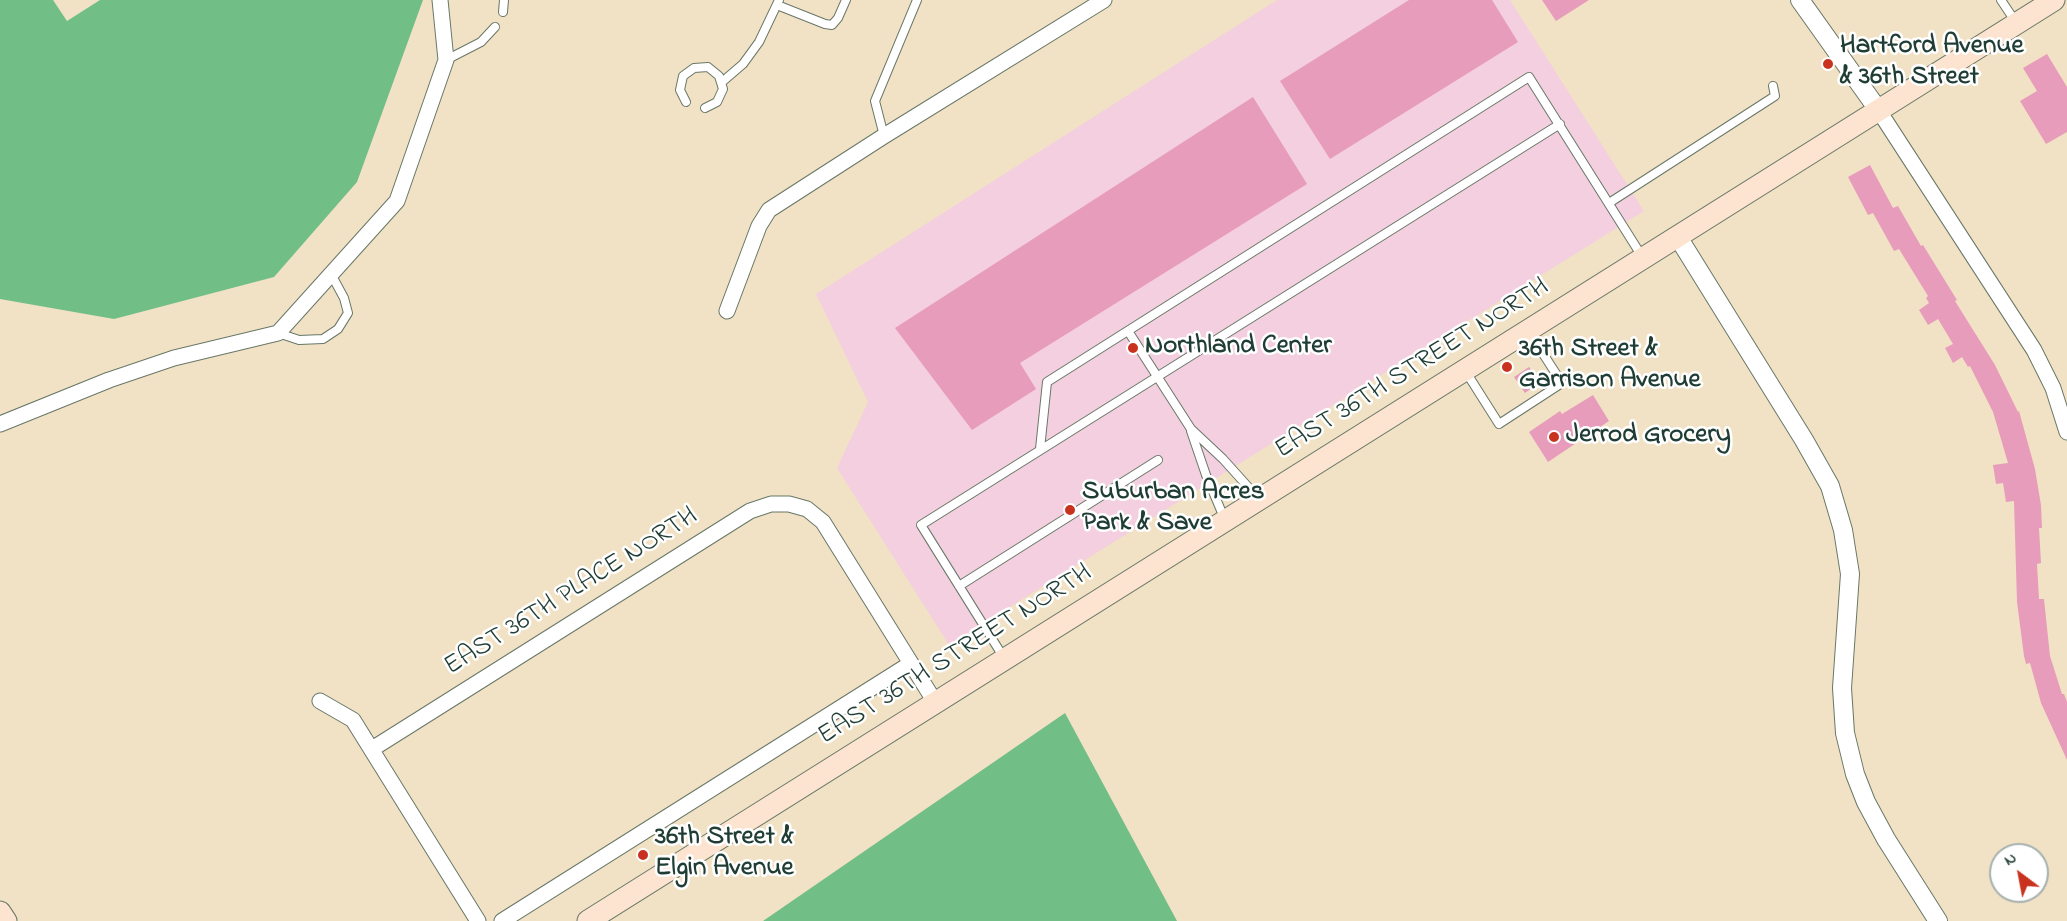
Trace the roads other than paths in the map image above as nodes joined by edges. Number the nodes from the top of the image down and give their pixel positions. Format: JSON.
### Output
{"nodes":[{"id":1,"x":440,"y":0,"type":"edge"},
{"id":2,"x":504,"y":0,"type":"edge"},
{"id":3,"x":846,"y":0,"type":"edge"},
{"id":4,"x":917,"y":0,"type":"edge"},
{"id":5,"x":1104,"y":0,"type":"edge"},
{"id":6,"x":1800,"y":0,"type":"edge"},
{"id":7,"x":2001,"y":0,"type":"edge"},
{"id":8,"x":2054,"y":0,"type":"edge"},
{"id":9,"x":778,"y":3,"type":"edge"},
{"id":10,"x":503,"y":12,"type":"dead end"},
{"id":11,"x":2016,"y":24,"type":"junction"},
{"id":12,"x":495,"y":27,"type":"dead end"},
{"id":13,"x":446,"y":60,"type":"junction"},
{"id":14,"x":722,"y":82,"type":"junction"},
{"id":15,"x":1773,"y":86,"type":"dead end"},
{"id":16,"x":686,"y":102,"type":"dead end"},
{"id":17,"x":705,"y":108,"type":"dead end"},
{"id":18,"x":1879,"y":111,"type":"junction"},
{"id":19,"x":1560,"y":124,"type":"junction"},
{"id":20,"x":884,"y":136,"type":"junction"},
{"id":21,"x":1609,"y":203,"type":"junction"},
{"id":22,"x":1678,"y":237,"type":"junction"},
{"id":23,"x":1643,"y":259,"type":"junction"},
{"id":24,"x":331,"y":274,"type":"junction"},
{"id":25,"x":727,"y":311,"type":"dead end"},
{"id":26,"x":1128,"y":331,"type":"junction"},
{"id":27,"x":1529,"y":331,"type":"junction"},
{"id":28,"x":278,"y":333,"type":"junction"},
{"id":29,"x":1465,"y":371,"type":"junction"},
{"id":30,"x":1158,"y":378,"type":"junction"},
{"id":31,"x":0,"y":424,"type":"edge"},
{"id":32,"x":1191,"y":429,"type":"junction"},
{"id":33,"x":2067,"y":432,"type":"edge"},
{"id":34,"x":1040,"y":449,"type":"junction"},
{"id":35,"x":1158,"y":460,"type":"dead end"},
{"id":36,"x":1260,"y":500,"type":"junction"},
{"id":37,"x":1226,"y":522,"type":"junction"},
{"id":38,"x":959,"y":586,"type":"junction"},
{"id":39,"x":1005,"y":659,"type":"junction"},
{"id":40,"x":910,"y":664,"type":"junction"},
{"id":41,"x":320,"y":701,"type":"dead end"},
{"id":42,"x":935,"y":702,"type":"junction"},
{"id":43,"x":372,"y":749,"type":"junction"},
{"id":44,"x":0,"y":912,"type":"edge"},
{"id":45,"x":6,"y":921,"type":"edge"},
{"id":46,"x":478,"y":921,"type":"edge"},
{"id":47,"x":502,"y":921,"type":"edge"},
{"id":48,"x":588,"y":921,"type":"edge"},
{"id":49,"x":1938,"y":921,"type":"edge"}],
"edges":[{"from":1,"to":13,"type":"street"},
{"from":2,"to":10,"type":"lane"},
{"from":3,"to":9,"type":"lane"},
{"from":4,"to":20,"type":"lane"},
{"from":5,"to":20,"type":"street"},
{"from":6,"to":18,"type":"street"},
{"from":7,"to":11,"type":"lane"},
{"from":8,"to":11,"type":"main road","name":"EAST 36TH STREET NORTH"},
{"from":9,"to":14,"type":"lane"},
{"from":11,"to":18,"type":"main road","name":"EAST 36TH STREET NORTH"},
{"from":12,"to":13,"type":"lane"},
{"from":13,"to":24,"type":"street"},
{"from":14,"to":16,"type":"lane"},
{"from":14,"to":17,"type":"lane"},
{"from":15,"to":21,"type":"lane"},
{"from":18,"to":22,"type":"main road","name":"EAST 36TH STREET NORTH"},
{"from":18,"to":33,"type":"street"},
{"from":19,"to":21,"type":"lane"},
{"from":19,"to":26,"type":"lane"},
{"from":19,"to":30,"type":"lane"},
{"from":20,"to":25,"type":"street"},
{"from":21,"to":23,"type":"lane"},
{"from":22,"to":23,"type":"main road","name":"EAST 36TH STREET NORTH"},
{"from":22,"to":49,"type":"street"},
{"from":23,"to":27,"type":"main road","name":"EAST 36TH STREET NORTH"},
{"from":24,"to":28,"type":"street"},
{"from":24,"to":28,"type":"lane"},
{"from":26,"to":30,"type":"lane"},
{"from":26,"to":34,"type":"lane"},
{"from":27,"to":29,"type":"main road","name":"EAST 36TH STREET NORTH"},
{"from":27,"to":29,"type":"lane"},
{"from":28,"to":31,"type":"street"},
{"from":29,"to":36,"type":"main road","name":"EAST 36TH STREET NORTH"},
{"from":30,"to":32,"type":"lane"},
{"from":30,"to":34,"type":"lane"},
{"from":32,"to":36,"type":"lane"},
{"from":32,"to":37,"type":"lane"},
{"from":34,"to":38,"type":"lane"},
{"from":35,"to":38,"type":"lane"},
{"from":36,"to":37,"type":"main road","name":"EAST 36TH STREET NORTH"},
{"from":37,"to":39,"type":"main road","name":"EAST 36TH STREET NORTH"},
{"from":38,"to":39,"type":"lane"},
{"from":39,"to":42,"type":"main road","name":"EAST 36TH STREET NORTH"},
{"from":40,"to":42,"type":"street"},
{"from":40,"to":43,"type":"street","name":"EAST 36TH PLACE NORTH"},
{"from":40,"to":47,"type":"street","name":"EAST 36TH STREET NORTH"},
{"from":41,"to":43,"type":"street"},
{"from":42,"to":48,"type":"main road","name":"EAST 36TH STREET NORTH"},
{"from":43,"to":46,"type":"street"},
{"from":44,"to":45,"type":"main road"}]}
